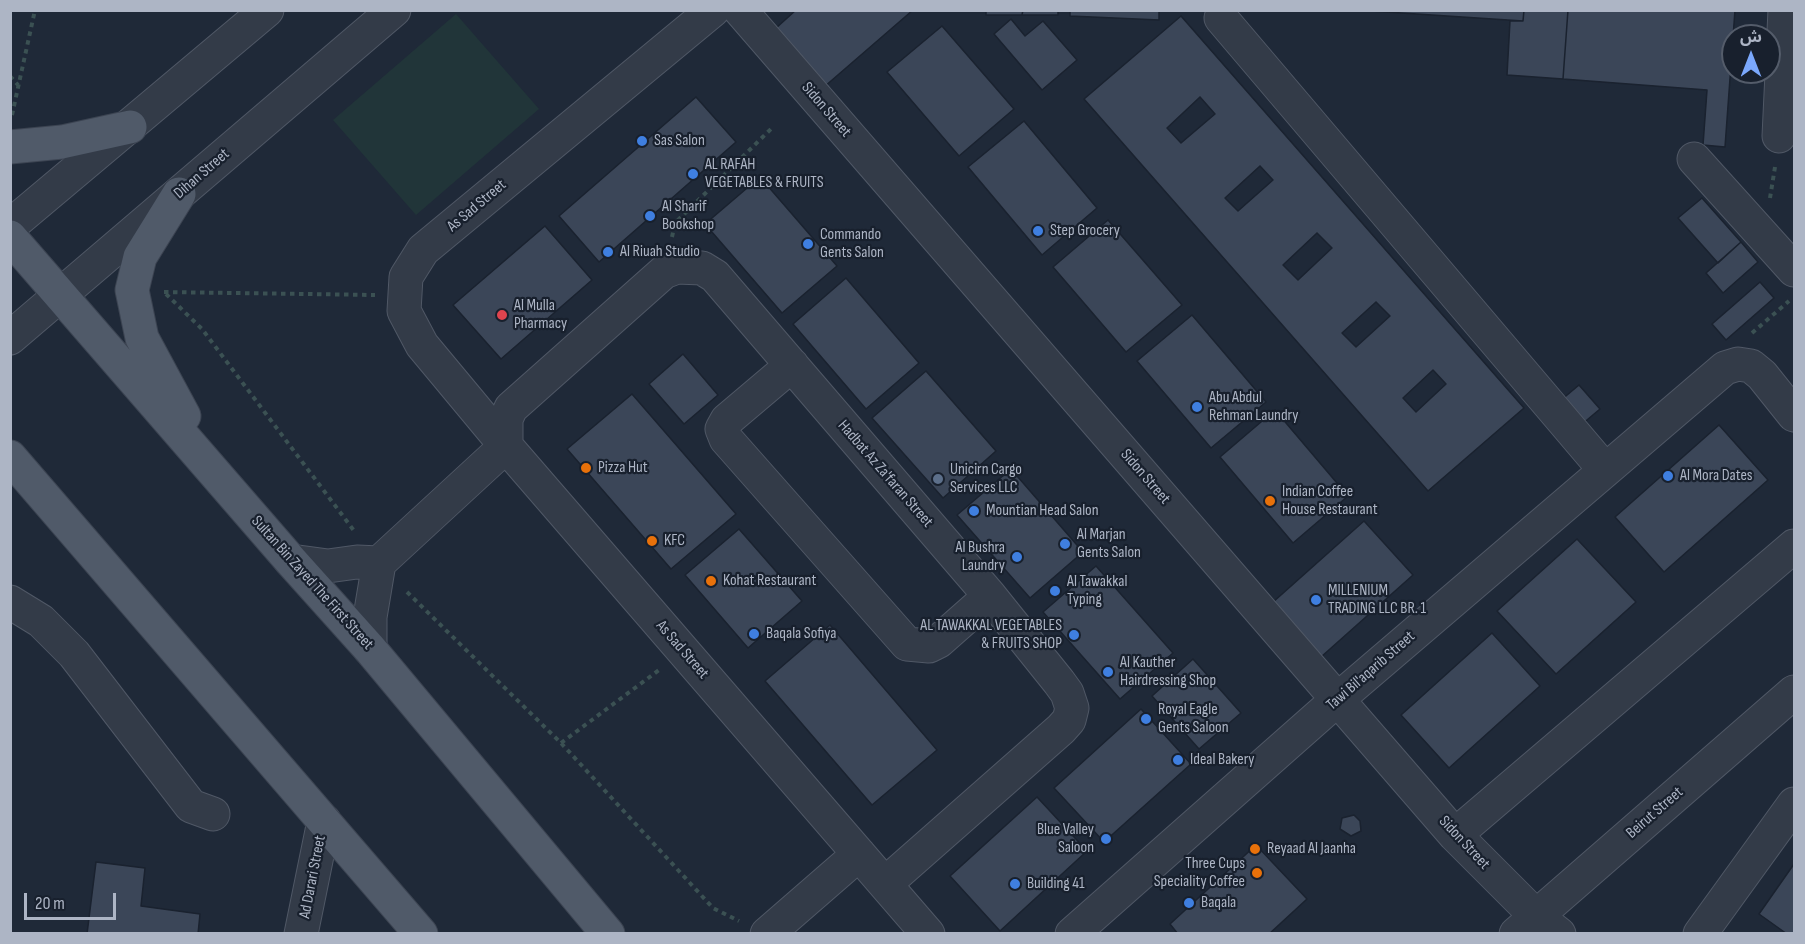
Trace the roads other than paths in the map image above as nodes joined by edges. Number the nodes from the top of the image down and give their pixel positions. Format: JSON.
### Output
{"nodes":[{"id":1,"x":267,"y":10,"type":"edge"},
{"id":2,"x":394,"y":10,"type":"edge"},
{"id":3,"x":713,"y":10,"type":"edge"},
{"id":4,"x":740,"y":10,"type":"edge"},
{"id":5,"x":1785,"y":10,"type":"edge"},
{"id":6,"x":1221,"y":18,"type":"dead end"},
{"id":7,"x":130,"y":127,"type":"junction"},
{"id":8,"x":1779,"y":136,"type":"road end"},
{"id":9,"x":10,"y":147,"type":"edge"},
{"id":10,"x":1694,"y":159,"type":"dead end"},
{"id":11,"x":179,"y":194,"type":"junction"},
{"id":12,"x":10,"y":226,"type":"edge"},
{"id":13,"x":10,"y":237,"type":"edge"},
{"id":14,"x":1794,"y":270,"type":"edge"},
{"id":15,"x":62,"y":295,"type":"junction"},
{"id":16,"x":10,"y":338,"type":"edge"},
{"id":17,"x":792,"y":365,"type":"junction"},
{"id":18,"x":1794,"y":415,"type":"edge"},
{"id":19,"x":506,"y":446,"type":"junction"},
{"id":20,"x":10,"y":457,"type":"edge"},
{"id":21,"x":1605,"y":470,"type":"junction"},
{"id":22,"x":215,"y":473,"type":"junction"},
{"id":23,"x":10,"y":490,"type":"edge"},
{"id":24,"x":50,"y":502,"type":"junction"},
{"id":25,"x":1794,"y":546,"type":"edge"},
{"id":26,"x":291,"y":561,"type":"junction"},
{"id":27,"x":379,"y":563,"type":"junction"},
{"id":28,"x":990,"y":596,"type":"junction"},
{"id":29,"x":10,"y":602,"type":"edge"},
{"id":30,"x":370,"y":649,"type":"junction"},
{"id":31,"x":1794,"y":692,"type":"edge"},
{"id":32,"x":1338,"y":699,"type":"junction"},
{"id":33,"x":1794,"y":804,"type":"edge"},
{"id":34,"x":213,"y":814,"type":"dead end"},
{"id":35,"x":324,"y":821,"type":"junction"},
{"id":36,"x":1455,"y":835,"type":"junction"},
{"id":37,"x":859,"y":854,"type":"junction"},
{"id":38,"x":885,"y":884,"type":"junction"},
{"id":39,"x":754,"y":928,"type":"edge"},
{"id":40,"x":1537,"y":928,"type":"edge"},
{"id":41,"x":301,"y":933,"type":"edge"},
{"id":42,"x":421,"y":933,"type":"edge"},
{"id":43,"x":608,"y":933,"type":"edge"},
{"id":44,"x":928,"y":933,"type":"edge"},
{"id":45,"x":1072,"y":933,"type":"edge"},
{"id":46,"x":1700,"y":933,"type":"edge"}],
"edges":[{"from":1,"to":7,"type":"street"},
{"from":2,"to":11,"type":"street","name":"Dihan Street"},
{"from":3,"to":19,"type":"street","name":"As Sad Street"},
{"from":4,"to":32,"type":"street","name":"Sidon Street"},
{"from":5,"to":8,"type":"street"},
{"from":6,"to":21,"type":"street"},
{"from":7,"to":9,"type":"main road"},
{"from":7,"to":12,"type":"street"},
{"from":10,"to":14,"type":"street"},
{"from":11,"to":15,"type":"street","name":"Dihan Street"},
{"from":11,"to":22,"type":"main road"},
{"from":13,"to":15,"type":"main road","name":"Sultan Bin Zayed The First Street"},
{"from":15,"to":16,"type":"street","name":"Dihan Street"},
{"from":15,"to":22,"type":"main road","name":"Sultan Bin Zayed The First Street"},
{"from":17,"to":19,"type":"street","name":"Hadbat Az Za'faran Street"},
{"from":17,"to":28,"type":"street","name":"Hadbat Az Za'faran Street"},
{"from":17,"to":28,"type":"street"},
{"from":18,"to":21,"type":"street","name":"Tawi Bil'aqarib Street"},
{"from":19,"to":27,"type":"street"},
{"from":19,"to":37,"type":"street","name":"As Sad Street"},
{"from":20,"to":24,"type":"main road"},
{"from":21,"to":32,"type":"street","name":"Tawi Bil'aqarib Street"},
{"from":22,"to":26,"type":"main road","name":"Sultan Bin Zayed The First Street"},
{"from":23,"to":24,"type":"main road"},
{"from":24,"to":35,"type":"main road"},
{"from":25,"to":36,"type":"street"},
{"from":26,"to":27,"type":"street"},
{"from":26,"to":30,"type":"main road","name":"Sultan Bin Zayed The First Street"},
{"from":27,"to":30,"type":"street"},
{"from":28,"to":38,"type":"street","name":"Hadbat Az Za'faran Street"},
{"from":29,"to":34,"type":"street"},
{"from":30,"to":43,"type":"main road","name":"Sultan Bin Zayed The First Street"},
{"from":31,"to":40,"type":"street","name":"Beirut Street"},
{"from":32,"to":36,"type":"street","name":"Sidon Street"},
{"from":32,"to":45,"type":"street","name":"Tawi Bil'aqarib Street"},
{"from":33,"to":46,"type":"street"},
{"from":35,"to":41,"type":"street","name":"Ad Darari Street"},
{"from":35,"to":42,"type":"main road"},
{"from":36,"to":40,"type":"street","name":"Sidon Street"},
{"from":37,"to":38,"type":"street","name":"As Sad Street"},
{"from":37,"to":39,"type":"street"},
{"from":38,"to":44,"type":"street","name":"As Sad Street"}]}
